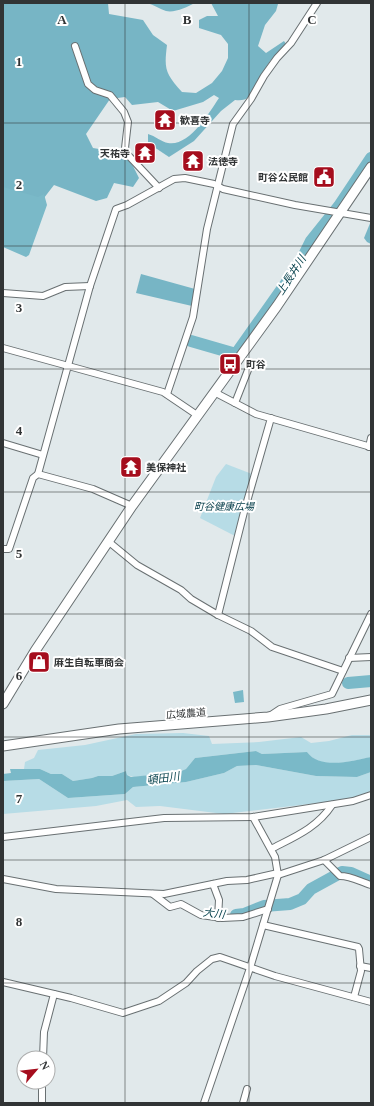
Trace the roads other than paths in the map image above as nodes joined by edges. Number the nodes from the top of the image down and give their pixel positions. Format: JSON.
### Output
{"nodes":[{"id":1,"x":317,"y":3,"type":"edge"},
{"id":2,"x":75,"y":46,"type":"dead end"},
{"id":3,"x":371,"y":167,"type":"edge"},
{"id":4,"x":218,"y":187,"type":"junction"},
{"id":5,"x":159,"y":188,"type":"junction"},
{"id":6,"x":340,"y":213,"type":"junction"},
{"id":7,"x":371,"y":218,"type":"edge"},
{"id":8,"x":90,"y":286,"type":"junction"},
{"id":9,"x":3,"y":293,"type":"edge"},
{"id":10,"x":3,"y":348,"type":"edge"},
{"id":11,"x":69,"y":366,"type":"junction"},
{"id":12,"x":248,"y":370,"type":"dead end"},
{"id":13,"x":214,"y":392,"type":"junction"},
{"id":14,"x":167,"y":394,"type":"junction"},
{"id":15,"x":235,"y":403,"type":"junction"},
{"id":16,"x":197,"y":416,"type":"junction"},
{"id":17,"x":271,"y":418,"type":"junction"},
{"id":18,"x":371,"y":438,"type":"edge"},
{"id":19,"x":3,"y":444,"type":"edge"},
{"id":20,"x":370,"y":447,"type":"edge"},
{"id":21,"x":43,"y":455,"type":"junction"},
{"id":22,"x":38,"y":474,"type":"junction"},
{"id":23,"x":132,"y":506,"type":"junction"},
{"id":24,"x":109,"y":542,"type":"junction"},
{"id":25,"x":3,"y":549,"type":"edge"},
{"id":26,"x":371,"y":614,"type":"edge"},
{"id":27,"x":218,"y":615,"type":"junction"},
{"id":28,"x":371,"y":656,"type":"edge"},
{"id":29,"x":349,"y":658,"type":"junction"},
{"id":30,"x":343,"y":671,"type":"junction"},
{"id":31,"x":371,"y":700,"type":"edge"},
{"id":32,"x":3,"y":704,"type":"edge"},
{"id":33,"x":268,"y":717,"type":"junction"},
{"id":34,"x":3,"y":746,"type":"edge"},
{"id":35,"x":371,"y":795,"type":"edge"},
{"id":36,"x":332,"y":805,"type":"junction"},
{"id":37,"x":253,"y":817,"type":"junction"},
{"id":38,"x":3,"y":837,"type":"edge"},
{"id":39,"x":371,"y":837,"type":"edge"},
{"id":40,"x":271,"y":849,"type":"junction"},
{"id":41,"x":324,"y":860,"type":"junction"},
{"id":42,"x":278,"y":874,"type":"junction"},
{"id":43,"x":3,"y":878,"type":"edge"},
{"id":44,"x":213,"y":884,"type":"junction"},
{"id":45,"x":371,"y":885,"type":"edge"},
{"id":46,"x":152,"y":894,"type":"junction"},
{"id":47,"x":268,"y":909,"type":"junction"},
{"id":48,"x":218,"y":918,"type":"junction"},
{"id":49,"x":263,"y":925,"type":"junction"},
{"id":50,"x":360,"y":966,"type":"junction"},
{"id":51,"x":250,"y":968,"type":"junction"},
{"id":52,"x":371,"y":968,"type":"edge"},
{"id":53,"x":3,"y":982,"type":"edge"},
{"id":54,"x":54,"y":994,"type":"junction"},
{"id":55,"x":354,"y":997,"type":"junction"},
{"id":56,"x":371,"y":1002,"type":"edge"},
{"id":57,"x":43,"y":1050,"type":"edge"},
{"id":58,"x":247,"y":1089,"type":"dead end"},
{"id":59,"x":42,"y":1090,"type":"edge"},
{"id":60,"x":42,"y":1103,"type":"edge"},
{"id":61,"x":204,"y":1103,"type":"edge"},
{"id":62,"x":243,"y":1103,"type":"edge"}],
"edges":[{"from":1,"to":4,"type":"street"},
{"from":2,"to":5,"type":"street"},
{"from":3,"to":6,"type":"street"},
{"from":4,"to":5,"type":"street"},
{"from":4,"to":6,"type":"street"},
{"from":4,"to":14,"type":"street"},
{"from":5,"to":8,"type":"street"},
{"from":6,"to":7,"type":"street"},
{"from":6,"to":13,"type":"street"},
{"from":8,"to":9,"type":"street"},
{"from":8,"to":11,"type":"street"},
{"from":10,"to":11,"type":"street"},
{"from":11,"to":14,"type":"street"},
{"from":11,"to":21,"type":"street"},
{"from":12,"to":15,"type":"street"},
{"from":13,"to":15,"type":"street"},
{"from":13,"to":16,"type":"street"},
{"from":14,"to":16,"type":"street"},
{"from":15,"to":17,"type":"street"},
{"from":16,"to":23,"type":"street"},
{"from":17,"to":20,"type":"street"},
{"from":17,"to":27,"type":"street"},
{"from":18,"to":20,"type":"street"},
{"from":19,"to":21,"type":"street"},
{"from":21,"to":22,"type":"street"},
{"from":22,"to":23,"type":"street"},
{"from":22,"to":25,"type":"street"},
{"from":23,"to":24,"type":"street"},
{"from":24,"to":27,"type":"street"},
{"from":24,"to":32,"type":"street"},
{"from":26,"to":29,"type":"street"},
{"from":27,"to":30,"type":"street"},
{"from":28,"to":29,"type":"street"},
{"from":29,"to":30,"type":"street"},
{"from":30,"to":33,"type":"street"},
{"from":31,"to":33,"type":"street","name":"広域農道"},
{"from":33,"to":34,"type":"street","name":"広域農道"},
{"from":35,"to":36,"type":"street"},
{"from":36,"to":37,"type":"street"},
{"from":36,"to":40,"type":"street"},
{"from":37,"to":38,"type":"street"},
{"from":37,"to":40,"type":"street"},
{"from":39,"to":41,"type":"street"},
{"from":40,"to":42,"type":"street"},
{"from":41,"to":42,"type":"street"},
{"from":41,"to":45,"type":"street"},
{"from":42,"to":44,"type":"street"},
{"from":42,"to":47,"type":"street"},
{"from":43,"to":46,"type":"street"},
{"from":44,"to":46,"type":"street"},
{"from":44,"to":48,"type":"street"},
{"from":46,"to":48,"type":"street"},
{"from":47,"to":48,"type":"street"},
{"from":47,"to":49,"type":"street"},
{"from":49,"to":50,"type":"street"},
{"from":49,"to":51,"type":"street"},
{"from":50,"to":52,"type":"street"},
{"from":50,"to":55,"type":"street"},
{"from":51,"to":54,"type":"street"},
{"from":51,"to":55,"type":"street"},
{"from":51,"to":61,"type":"street"},
{"from":53,"to":54,"type":"street"},
{"from":54,"to":57,"type":"street"},
{"from":55,"to":56,"type":"street"},
{"from":58,"to":62,"type":"street"},
{"from":59,"to":60,"type":"street"}]}
